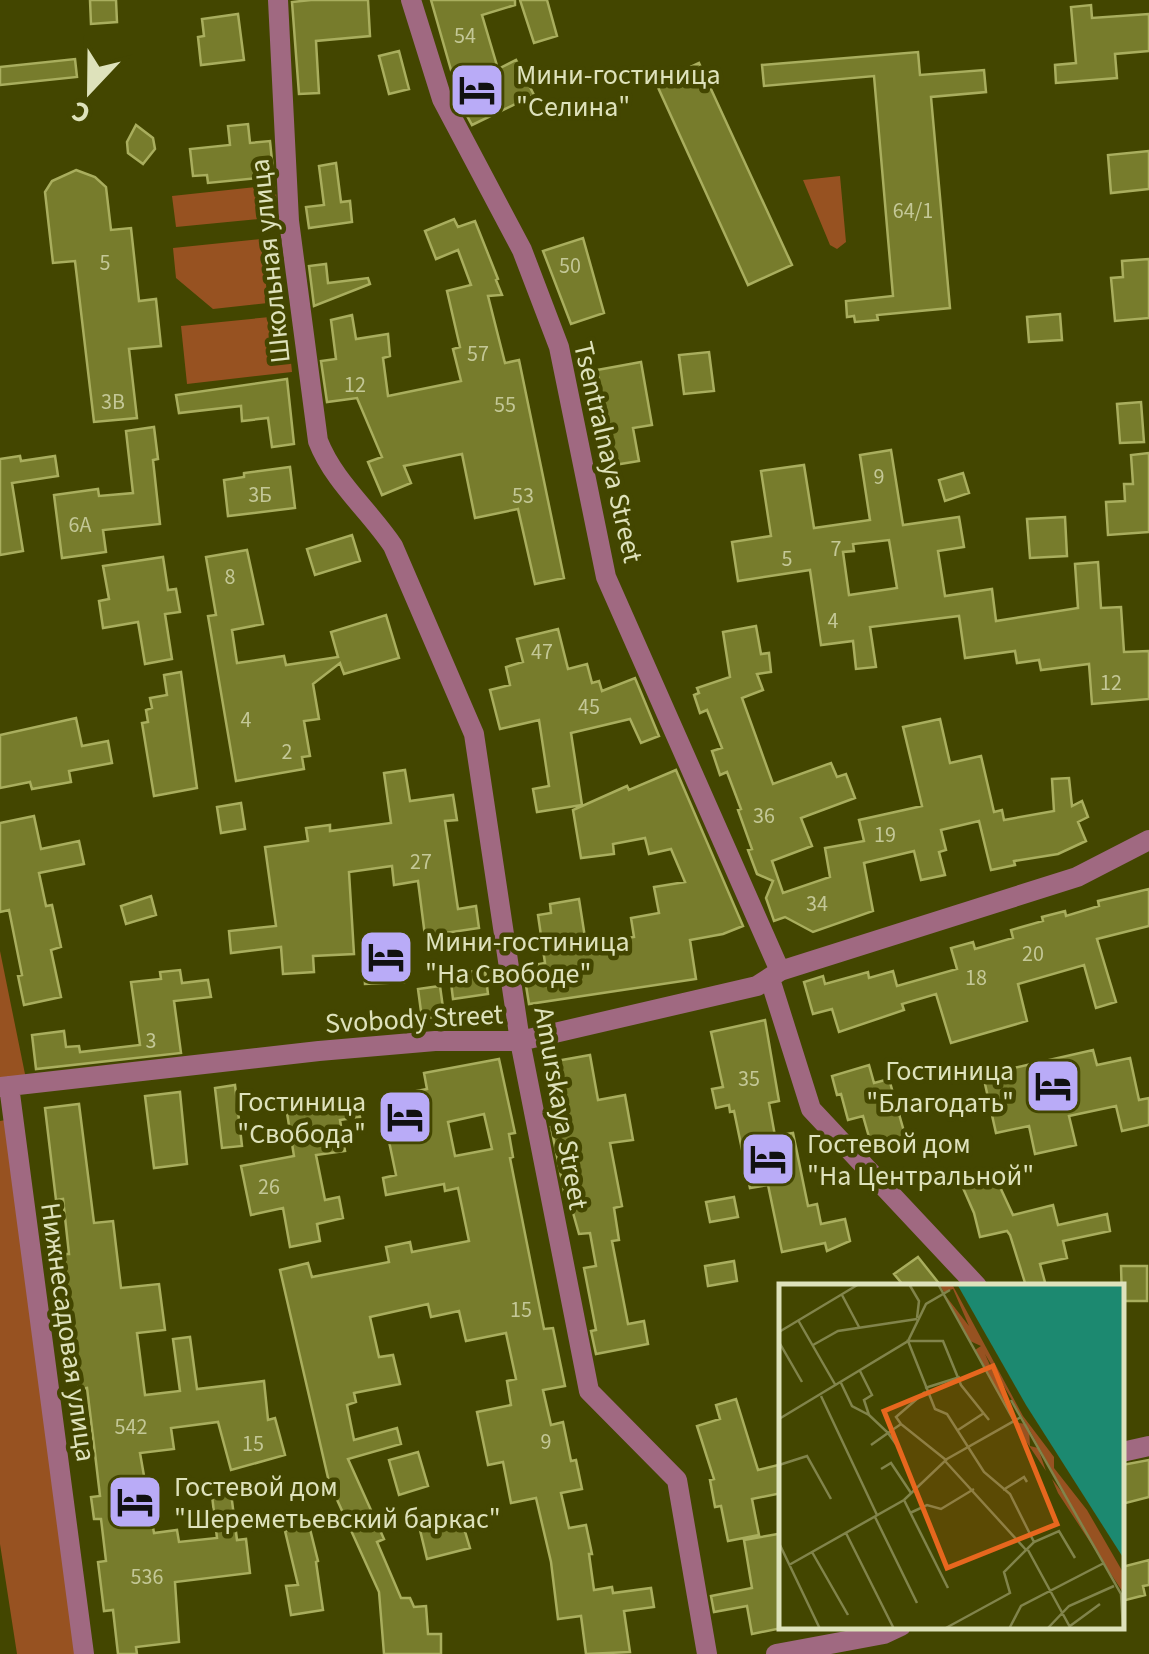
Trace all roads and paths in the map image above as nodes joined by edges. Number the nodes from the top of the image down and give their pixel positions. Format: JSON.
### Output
{"nodes":[{"id":1,"x":278,"y":0,"type":"edge"},
{"id":2,"x":411,"y":0,"type":"edge"},
{"id":3,"x":359,"y":502,"type":"joint"},
{"id":4,"x":1149,"y":840,"type":"edge"},
{"id":5,"x":775,"y":975,"type":"junction"},
{"id":6,"x":520,"y":1040,"type":"junction"},
{"id":7,"x":5,"y":1087,"type":"edge"},
{"id":8,"x":975,"y":1284,"type":"edge"},
{"id":9,"x":1149,"y":1446,"type":"edge"},
{"id":10,"x":1124,"y":1452,"type":"edge"},
{"id":11,"x":895,"y":1629,"type":"edge"},
{"id":12,"x":84,"y":1654,"type":"edge"},
{"id":13,"x":707,"y":1654,"type":"edge"},
{"id":14,"x":776,"y":1654,"type":"edge"}],
"edges":[{"from":1,"to":3,"type":"street","name":"Школьная улица"},
{"from":2,"to":5,"type":"street","name":"Tsentralnaya Street"},
{"from":3,"to":6,"type":"street","name":"Amurskaya Street"},
{"from":4,"to":5,"type":"street","name":"Svobody Street"},
{"from":5,"to":6,"type":"street","name":"Svobody Street"},
{"from":5,"to":8,"type":"street","name":"Tsentralnaya Street"},
{"from":6,"to":7,"type":"street","name":"Svobody Street"},
{"from":6,"to":13,"type":"street","name":"Amurskaya Street"},
{"from":7,"to":12,"type":"street","name":"Нижнесадовая улица"},
{"from":9,"to":10,"type":"street"},
{"from":11,"to":14,"type":"street"}]}
